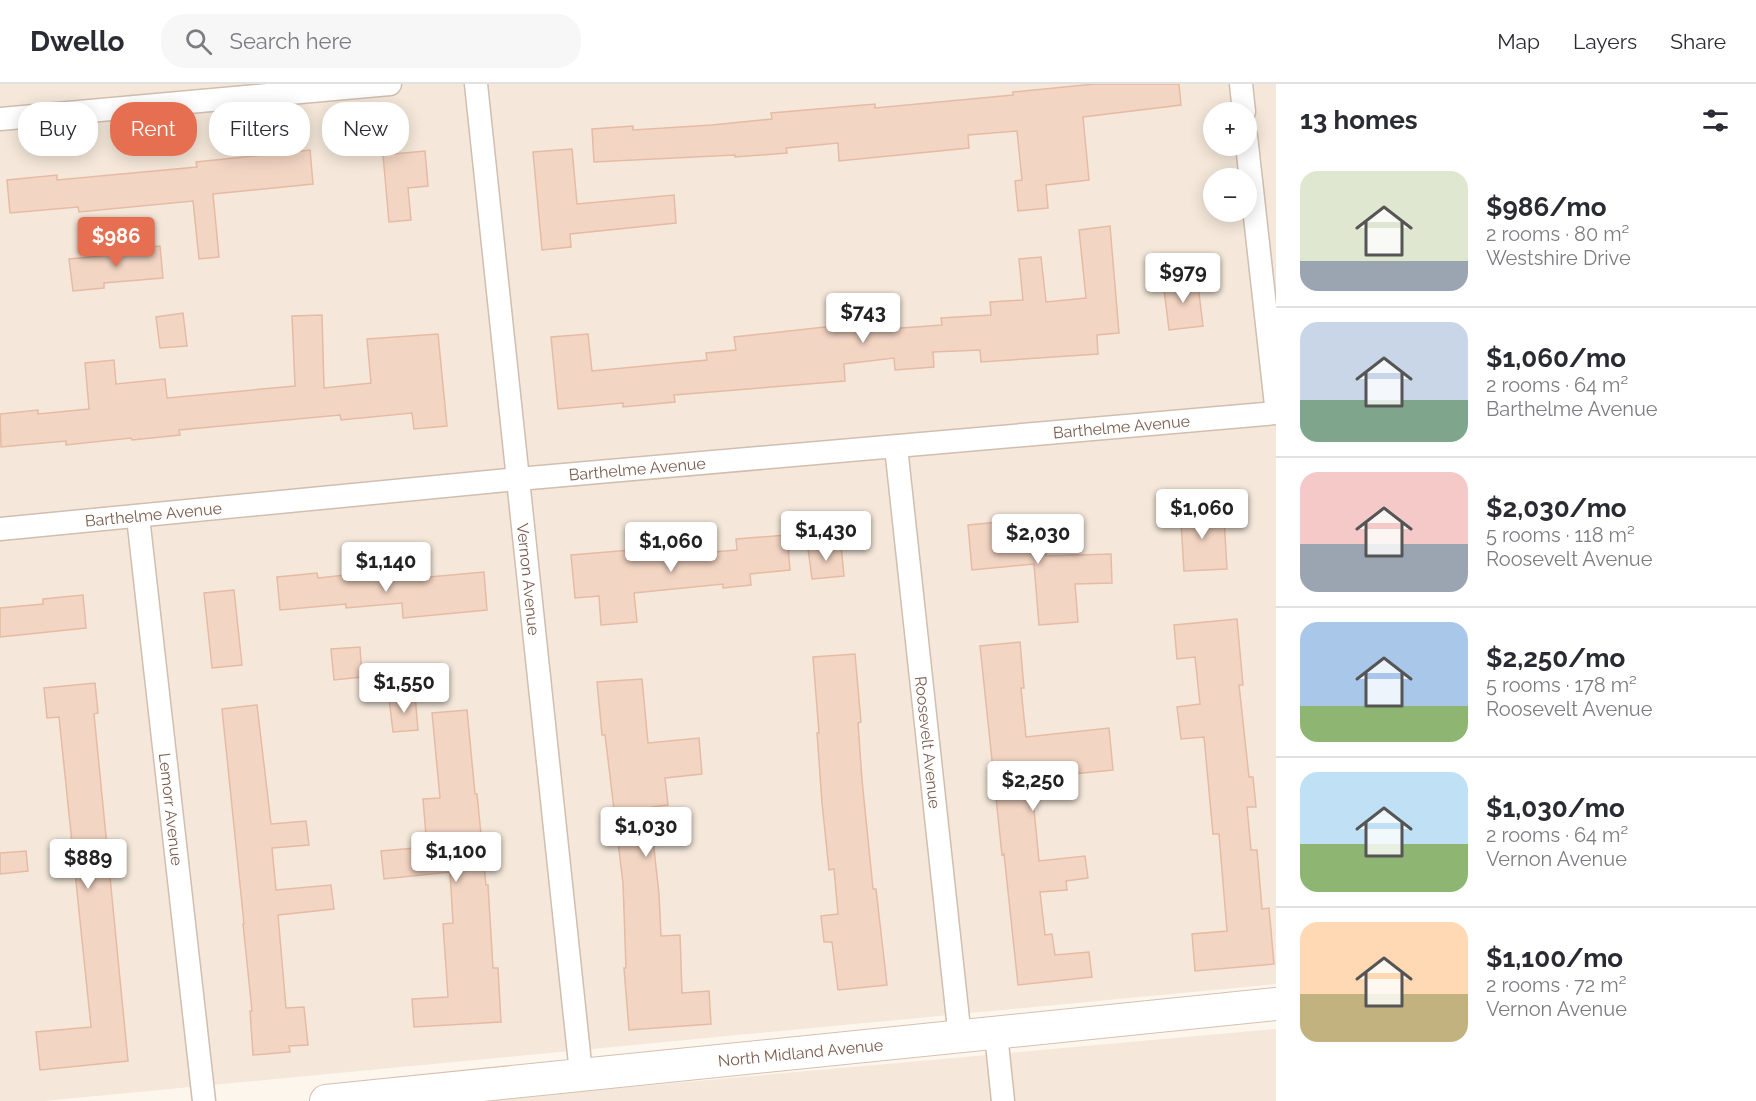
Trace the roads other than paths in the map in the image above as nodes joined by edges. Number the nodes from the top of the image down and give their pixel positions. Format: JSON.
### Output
{"nodes":[{"id":1,"x":390,"y":84,"type":"edge"},
{"id":2,"x":476,"y":84,"type":"edge"},
{"id":3,"x":1241,"y":84,"type":"edge"},
{"id":4,"x":1243,"y":102,"type":"edge"},
{"id":5,"x":0,"y":119,"type":"edge"},
{"id":6,"x":1248,"y":156,"type":"edge"},
{"id":7,"x":1276,"y":405,"type":"edge"},
{"id":8,"x":1276,"y":413,"type":"edge"},
{"id":9,"x":896,"y":447,"type":"junction"},
{"id":10,"x":518,"y":479,"type":"junction"},
{"id":11,"x":138,"y":517,"type":"junction"},
{"id":12,"x":0,"y":529,"type":"edge"},
{"id":13,"x":1276,"y":1004,"type":"edge"},
{"id":14,"x":996,"y":1034,"type":"junction"},
{"id":15,"x":960,"y":1038,"type":"junction"},
{"id":16,"x":581,"y":1073,"type":"junction"},
{"id":17,"x":204,"y":1101,"type":"edge"},
{"id":18,"x":326,"y":1101,"type":"edge"},
{"id":19,"x":1003,"y":1101,"type":"edge"}],
"edges":[{"from":1,"to":5,"type":"street"},
{"from":2,"to":10,"type":"street","name":"Vernon Avenue"},
{"from":3,"to":4,"type":"street"},
{"from":6,"to":7,"type":"street"},
{"from":8,"to":9,"type":"street","name":"Barthelme Avenue"},
{"from":9,"to":10,"type":"street","name":"Barthelme Avenue"},
{"from":9,"to":15,"type":"street","name":"Roosevelt Avenue"},
{"from":10,"to":11,"type":"street","name":"Barthelme Avenue"},
{"from":10,"to":16,"type":"street","name":"Vernon Avenue"},
{"from":11,"to":12,"type":"street","name":"Barthelme Avenue"},
{"from":11,"to":17,"type":"street","name":"Lemorr Avenue"},
{"from":13,"to":14,"type":"street","name":"North Midland Avenue"},
{"from":14,"to":15,"type":"street","name":"North Midland Avenue"},
{"from":14,"to":19,"type":"street"},
{"from":15,"to":16,"type":"street","name":"North Midland Avenue"},
{"from":16,"to":18,"type":"street","name":"North Midland Avenue"}]}
